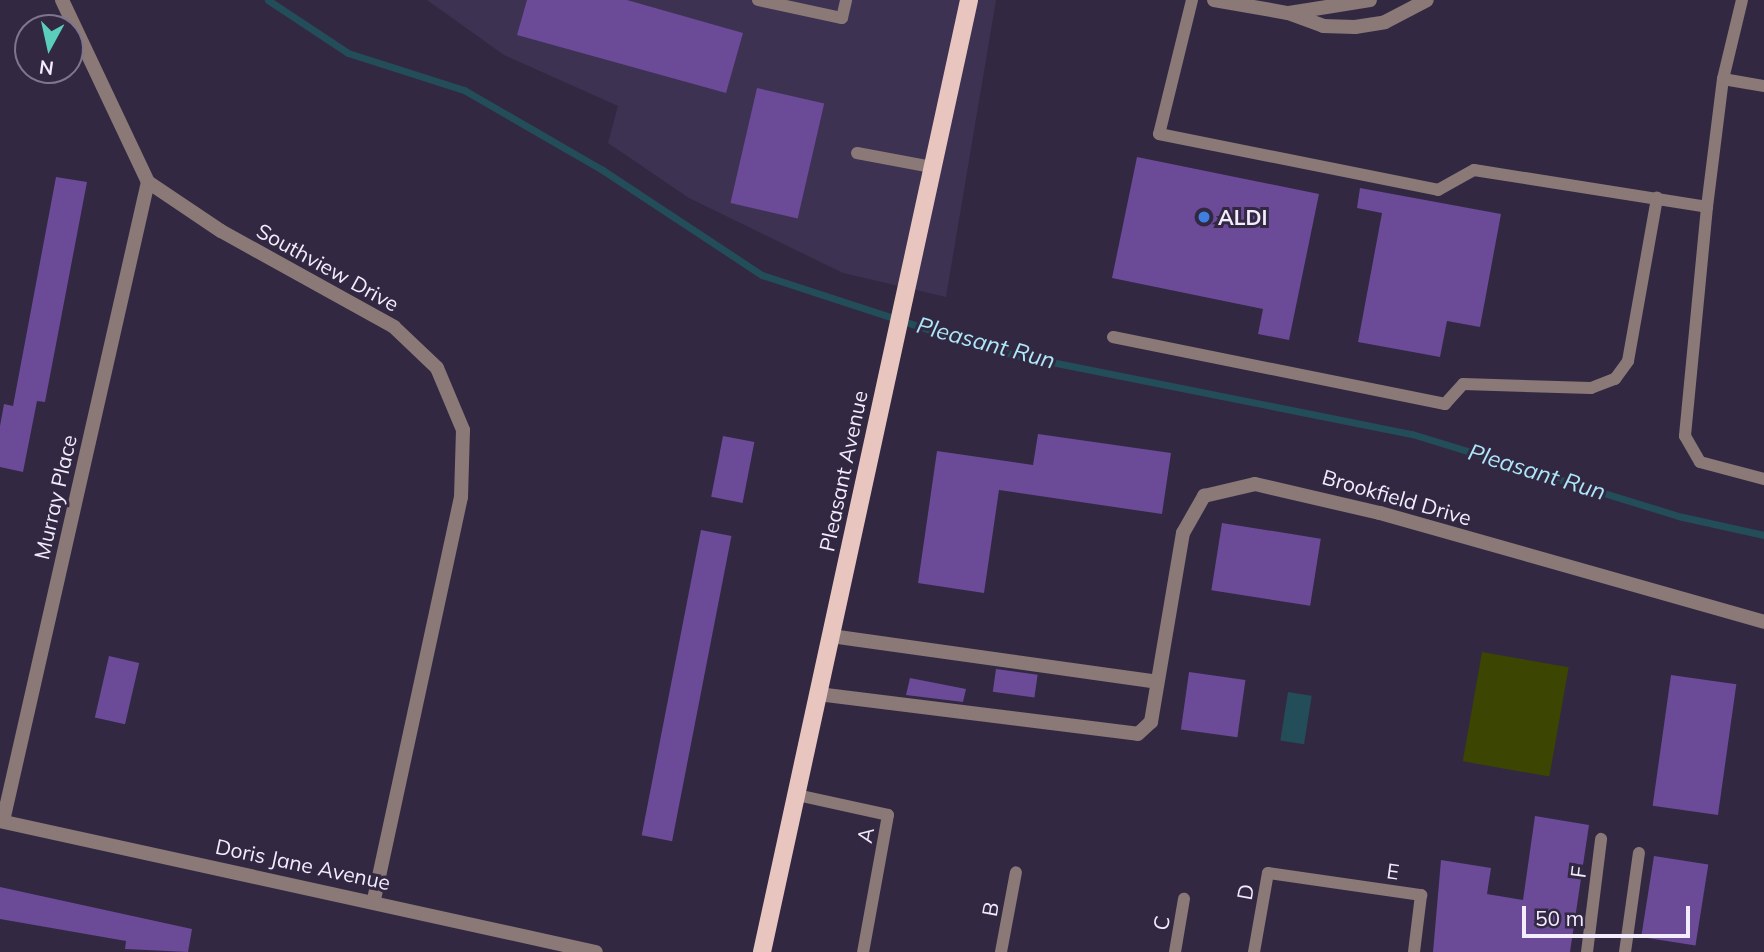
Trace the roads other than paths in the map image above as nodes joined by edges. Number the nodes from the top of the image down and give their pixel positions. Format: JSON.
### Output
{"nodes":[{"id":1,"x":62,"y":0,"type":"edge"},
{"id":2,"x":758,"y":0,"type":"edge"},
{"id":3,"x":846,"y":0,"type":"edge"},
{"id":4,"x":969,"y":0,"type":"edge"},
{"id":5,"x":1192,"y":0,"type":"edge"},
{"id":6,"x":1214,"y":0,"type":"edge"},
{"id":7,"x":1370,"y":0,"type":"edge"},
{"id":8,"x":1427,"y":0,"type":"edge"},
{"id":9,"x":1742,"y":0,"type":"edge"},
{"id":10,"x":1242,"y":2,"type":"edge"},
{"id":11,"x":1288,"y":13,"type":"junction"},
{"id":12,"x":1723,"y":79,"type":"junction"},
{"id":13,"x":1764,"y":86,"type":"edge"},
{"id":14,"x":857,"y":153,"type":"dead end"},
{"id":15,"x":932,"y":167,"type":"junction"},
{"id":16,"x":148,"y":182,"type":"junction"},
{"id":17,"x":1657,"y":198,"type":"junction"},
{"id":18,"x":1707,"y":207,"type":"junction"},
{"id":19,"x":1113,"y":337,"type":"dead end"},
{"id":20,"x":1764,"y":479,"type":"edge"},
{"id":21,"x":1764,"y":622,"type":"edge"},
{"id":22,"x":831,"y":636,"type":"junction"},
{"id":23,"x":1157,"y":681,"type":"junction"},
{"id":24,"x":818,"y":694,"type":"junction"},
{"id":25,"x":797,"y":795,"type":"junction"},
{"id":26,"x":1,"y":821,"type":"edge"},
{"id":27,"x":1601,"y":839,"type":"dead end"},
{"id":28,"x":1639,"y":853,"type":"dead end"},
{"id":29,"x":1016,"y":872,"type":"dead end"},
{"id":30,"x":1345,"y":884,"type":"joint"},
{"id":31,"x":1184,"y":899,"type":"dead end"},
{"id":32,"x":374,"y":901,"type":"junction"},
{"id":33,"x":596,"y":952,"type":"edge"},
{"id":34,"x":761,"y":952,"type":"edge"},
{"id":35,"x":863,"y":952,"type":"edge"},
{"id":36,"x":1001,"y":952,"type":"edge"},
{"id":37,"x":1175,"y":952,"type":"edge"},
{"id":38,"x":1254,"y":952,"type":"edge"},
{"id":39,"x":1414,"y":952,"type":"edge"},
{"id":40,"x":1587,"y":952,"type":"edge"},
{"id":41,"x":1625,"y":952,"type":"edge"}],
"edges":[{"from":1,"to":16,"type":"street"},
{"from":2,"to":3,"type":"lane"},
{"from":4,"to":15,"type":"main road","name":"Pleasant Avenue"},
{"from":5,"to":17,"type":"lane"},
{"from":6,"to":10,"type":"street"},
{"from":7,"to":11,"type":"street"},
{"from":8,"to":11,"type":"street"},
{"from":9,"to":12,"type":"lane"},
{"from":10,"to":11,"type":"street"},
{"from":12,"to":13,"type":"lane"},
{"from":12,"to":18,"type":"lane"},
{"from":14,"to":15,"type":"lane"},
{"from":15,"to":22,"type":"main road","name":"Pleasant Avenue"},
{"from":16,"to":26,"type":"street","name":"Murray Place"},
{"from":16,"to":32,"type":"street","name":"Southview Drive"},
{"from":17,"to":18,"type":"lane"},
{"from":17,"to":19,"type":"lane"},
{"from":18,"to":20,"type":"lane"},
{"from":21,"to":23,"type":"street","name":"Brookfield Drive"},
{"from":22,"to":23,"type":"street"},
{"from":22,"to":24,"type":"main road","name":"Pleasant Avenue"},
{"from":23,"to":24,"type":"street","name":"Brookfield Drive"},
{"from":24,"to":25,"type":"main road","name":"Pleasant Avenue"},
{"from":25,"to":34,"type":"main road","name":"Pleasant Avenue"},
{"from":25,"to":35,"type":"lane","name":"A"},
{"from":26,"to":32,"type":"street","name":"Doris Jane Avenue"},
{"from":27,"to":40,"type":"lane","name":"F"},
{"from":28,"to":41,"type":"lane"},
{"from":29,"to":36,"type":"lane","name":"B"},
{"from":30,"to":38,"type":"lane","name":"D"},
{"from":30,"to":39,"type":"lane","name":"E"},
{"from":31,"to":37,"type":"lane","name":"C"},
{"from":32,"to":33,"type":"street","name":"Doris Jane Avenue"}]}
